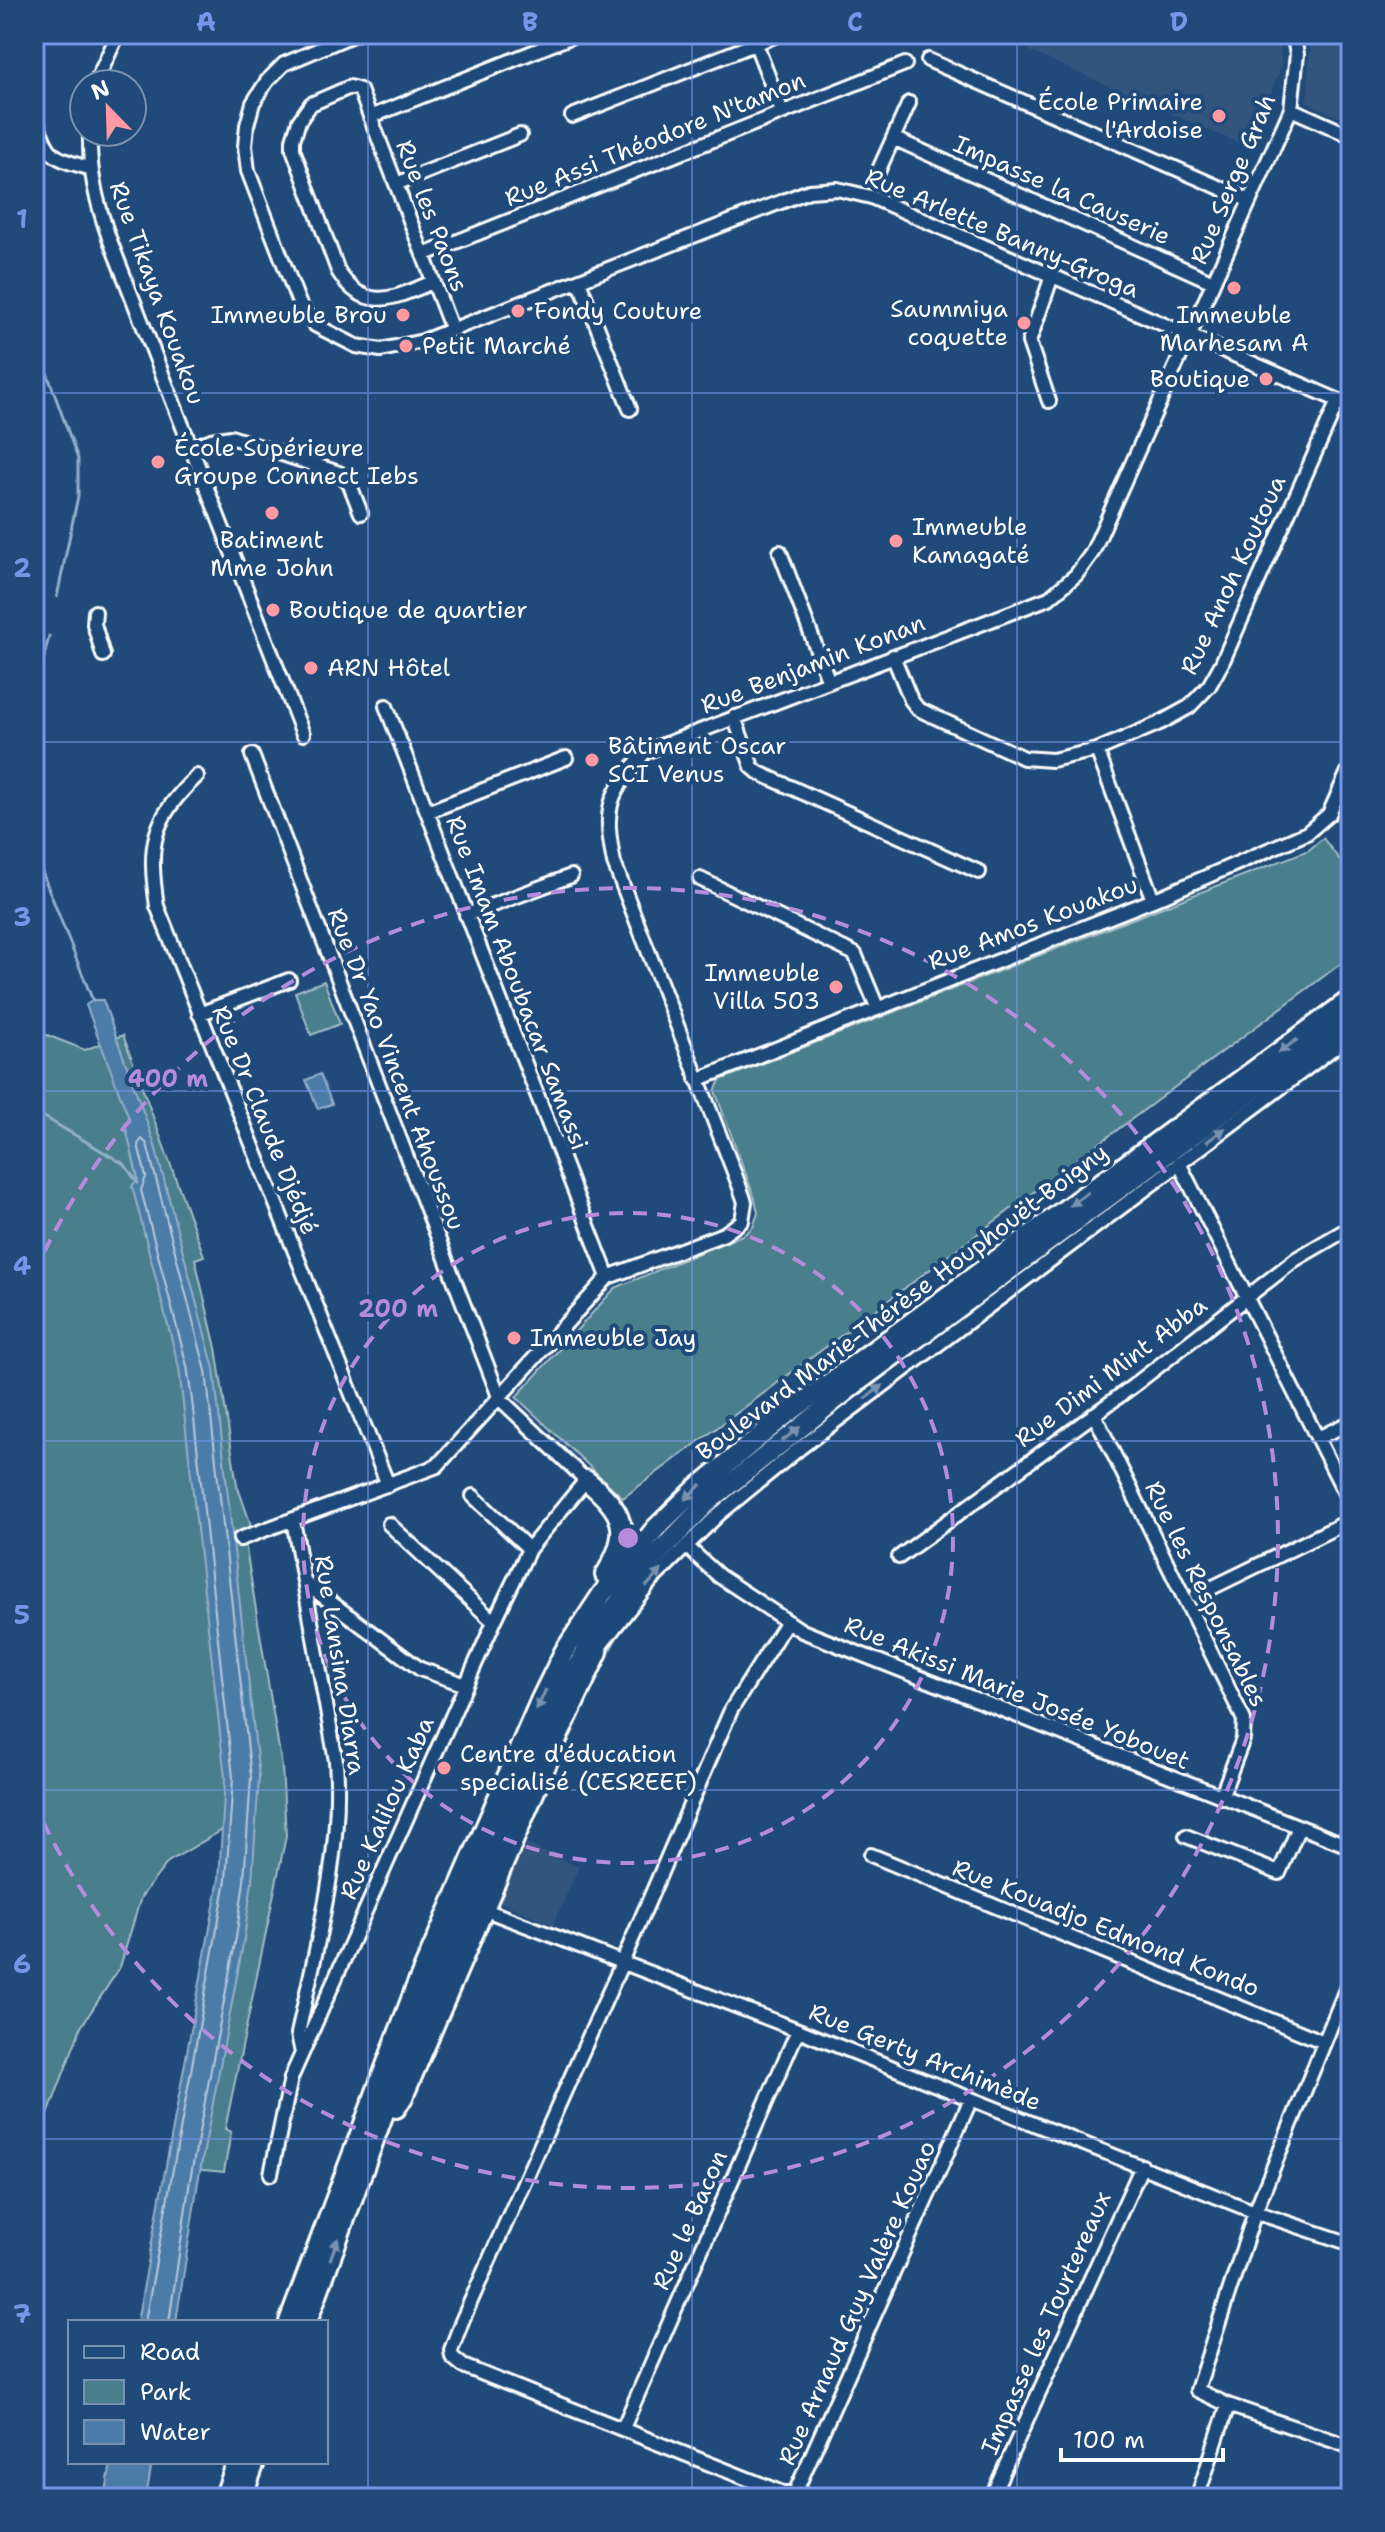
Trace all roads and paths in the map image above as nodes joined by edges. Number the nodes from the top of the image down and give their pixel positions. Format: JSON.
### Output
{"nodes":[{"id":1,"x":118,"y":34,"type":"edge"},
{"id":2,"x":355,"y":34,"type":"edge"},
{"id":3,"x":578,"y":34,"type":"edge"},
{"id":4,"x":780,"y":34,"type":"edge"},
{"id":5,"x":1293,"y":34,"type":"edge"},
{"id":6,"x":754,"y":39,"type":"edge"},
{"id":7,"x":928,"y":60,"type":"dead end"},
{"id":8,"x":905,"y":64,"type":"dead end"},
{"id":9,"x":102,"y":68,"type":"edge"},
{"id":10,"x":909,"y":103,"type":"dead end"},
{"id":11,"x":1291,"y":109,"type":"junction"},
{"id":12,"x":782,"y":112,"type":"junction"},
{"id":13,"x":34,"y":116,"type":"edge"},
{"id":14,"x":572,"y":116,"type":"dead end"},
{"id":15,"x":370,"y":117,"type":"junction"},
{"id":16,"x":520,"y":135,"type":"dead end"},
{"id":17,"x":1351,"y":136,"type":"edge"},
{"id":18,"x":893,"y":138,"type":"junction"},
{"id":19,"x":90,"y":148,"type":"edge"},
{"id":20,"x":89,"y":168,"type":"junction"},
{"id":21,"x":877,"y":174,"type":"dead end"},
{"id":22,"x":396,"y":184,"type":"junction"},
{"id":23,"x":1248,"y":200,"type":"junction"},
{"id":24,"x":423,"y":255,"type":"junction"},
{"id":25,"x":1052,"y":276,"type":"junction"},
{"id":26,"x":579,"y":281,"type":"junction"},
{"id":27,"x":433,"y":282,"type":"junction"},
{"id":28,"x":1213,"y":282,"type":"junction"},
{"id":29,"x":452,"y":330,"type":"junction"},
{"id":30,"x":1191,"y":337,"type":"junction"},
{"id":31,"x":1049,"y":401,"type":"dead end"},
{"id":32,"x":1345,"y":404,"type":"edge"},
{"id":33,"x":630,"y":409,"type":"dead end"},
{"id":34,"x":191,"y":448,"type":"junction"},
{"id":35,"x":361,"y":513,"type":"dead end"},
{"id":36,"x":780,"y":552,"type":"dead end"},
{"id":37,"x":95,"y":612,"type":"dead end"},
{"id":38,"x":103,"y":655,"type":"dead end"},
{"id":39,"x":893,"y":656,"type":"junction"},
{"id":40,"x":829,"y":682,"type":"junction"},
{"id":41,"x":386,"y":706,"type":"dead end"},
{"id":42,"x":734,"y":717,"type":"junction"},
{"id":43,"x":303,"y":734,"type":"dead end"},
{"id":44,"x":1097,"y":750,"type":"junction"},
{"id":45,"x":252,"y":755,"type":"dead end"},
{"id":46,"x":566,"y":758,"type":"dead end"},
{"id":47,"x":1351,"y":765,"type":"edge"},
{"id":48,"x":197,"y":776,"type":"dead end"},
{"id":49,"x":427,"y":812,"type":"junction"},
{"id":50,"x":979,"y":872,"type":"dead end"},
{"id":51,"x":571,"y":876,"type":"dead end"},
{"id":52,"x":700,"y":879,"type":"dead end"},
{"id":53,"x":1153,"y":900,"type":"junction"},
{"id":54,"x":466,"y":915,"type":"junction"},
{"id":55,"x":289,"y":980,"type":"dead end"},
{"id":56,"x":1351,"y":999,"type":"edge"},
{"id":57,"x":877,"y":1007,"type":"junction"},
{"id":58,"x":199,"y":1014,"type":"junction"},
{"id":59,"x":1351,"y":1018,"type":"edge"},
{"id":60,"x":1351,"y":1035,"type":"edge"},
{"id":61,"x":697,"y":1080,"type":"junction"},
{"id":62,"x":1179,"y":1163,"type":"junction"},
{"id":63,"x":1351,"y":1227,"type":"edge"},
{"id":64,"x":608,"y":1277,"type":"junction"},
{"id":65,"x":1247,"y":1297,"type":"junction"},
{"id":66,"x":500,"y":1399,"type":"junction"},
{"id":67,"x":1094,"y":1414,"type":"junction"},
{"id":68,"x":1351,"y":1422,"type":"edge"},
{"id":69,"x":1318,"y":1438,"type":"junction"},
{"id":70,"x":586,"y":1480,"type":"junction"},
{"id":71,"x":388,"y":1485,"type":"junction"},
{"id":72,"x":473,"y":1496,"type":"dead end"},
{"id":73,"x":1351,"y":1505,"type":"edge"},
{"id":74,"x":293,"y":1520,"type":"junction"},
{"id":75,"x":1351,"y":1520,"type":"edge"},
{"id":76,"x":389,"y":1524,"type":"dead end"},
{"id":77,"x":240,"y":1539,"type":"dead end"},
{"id":78,"x":686,"y":1546,"type":"junction"},
{"id":79,"x":529,"y":1549,"type":"junction"},
{"id":80,"x":899,"y":1557,"type":"dead end"},
{"id":81,"x":305,"y":1583,"type":"junction"},
{"id":82,"x":1197,"y":1595,"type":"dead end"},
{"id":83,"x":787,"y":1621,"type":"junction"},
{"id":84,"x":494,"y":1622,"type":"junction"},
{"id":85,"x":603,"y":1642,"type":"junction"},
{"id":86,"x":564,"y":1652,"type":"junction"},
{"id":87,"x":569,"y":1680,"type":"junction"},
{"id":88,"x":466,"y":1685,"type":"junction"},
{"id":89,"x":1221,"y":1797,"type":"junction"},
{"id":90,"x":1299,"y":1827,"type":"junction"},
{"id":91,"x":1186,"y":1836,"type":"dead end"},
{"id":92,"x":1351,"y":1847,"type":"edge"},
{"id":93,"x":871,"y":1855,"type":"dead end"},
{"id":94,"x":483,"y":1909,"type":"junction"},
{"id":95,"x":622,"y":1963,"type":"junction"},
{"id":96,"x":1351,"y":1977,"type":"edge"},
{"id":97,"x":798,"y":2030,"type":"junction"},
{"id":98,"x":1324,"y":2042,"type":"junction"},
{"id":99,"x":302,"y":2053,"type":"junction"},
{"id":100,"x":971,"y":2099,"type":"junction"},
{"id":101,"x":374,"y":2140,"type":"junction"},
{"id":102,"x":1142,"y":2166,"type":"junction"},
{"id":103,"x":271,"y":2174,"type":"dead end"},
{"id":104,"x":1255,"y":2212,"type":"junction"},
{"id":105,"x":1351,"y":2244,"type":"edge"},
{"id":106,"x":290,"y":2320,"type":"edge"},
{"id":107,"x":308,"y":2320,"type":"edge"},
{"id":108,"x":1228,"y":2405,"type":"junction"},
{"id":109,"x":623,"y":2428,"type":"junction"},
{"id":110,"x":1351,"y":2447,"type":"edge"},
{"id":111,"x":236,"y":2464,"type":"edge"},
{"id":112,"x":254,"y":2464,"type":"edge"},
{"id":113,"x":224,"y":2498,"type":"edge"},
{"id":114,"x":242,"y":2498,"type":"edge"},
{"id":115,"x":991,"y":2498,"type":"edge"},
{"id":116,"x":1197,"y":2498,"type":"edge"}],
"edges":[{"from":1,"to":9,"type":"street"},
{"from":2,"to":29,"type":"street","name":"Rue Arlette Banny-Groga"},
{"from":3,"to":15,"type":"street"},
{"from":4,"to":6,"type":"street"},
{"from":5,"to":11,"type":"street","name":"Rue Serge Grah"},
{"from":6,"to":12,"type":"street"},
{"from":6,"to":14,"type":"street"},
{"from":7,"to":23,"type":"street"},
{"from":8,"to":12,"type":"street","name":"Rue Assi Théodore N'tamon"},
{"from":10,"to":18,"type":"street"},
{"from":11,"to":17,"type":"street"},
{"from":11,"to":23,"type":"street","name":"Rue Serge Grah"},
{"from":12,"to":24,"type":"street","name":"Rue Assi Théodore N'tamon"},
{"from":13,"to":20,"type":"street"},
{"from":15,"to":22,"type":"street","name":"Rue les Paons"},
{"from":15,"to":27,"type":"street","name":"Rue les Paons"},
{"from":16,"to":22,"type":"street"},
{"from":18,"to":21,"type":"street"},
{"from":18,"to":28,"type":"street","name":"Impasse la Causerie"},
{"from":19,"to":20,"type":"street","name":"Rue Tikaya Kouakou"},
{"from":20,"to":34,"type":"street","name":"Rue Tikaya Kouakou"},
{"from":22,"to":24,"type":"street","name":"Rue les Paons"},
{"from":23,"to":28,"type":"street","name":"Rue Serge Grah"},
{"from":24,"to":27,"type":"street","name":"Rue les Paons"},
{"from":25,"to":26,"type":"street","name":"Rue Arlette Banny-Groga"},
{"from":25,"to":30,"type":"street","name":"Rue Arlette Banny-Groga"},
{"from":25,"to":31,"type":"street"},
{"from":26,"to":29,"type":"street","name":"Rue Arlette Banny-Groga"},
{"from":26,"to":33,"type":"street"},
{"from":27,"to":29,"type":"street","name":"Rue les Paons"},
{"from":28,"to":30,"type":"street","name":"Rue Serge Grah"},
{"from":30,"to":32,"type":"street","name":"Rue Arlette Banny-Groga"},
{"from":30,"to":39,"type":"street","name":"Rue Benjamin Konan"},
{"from":32,"to":44,"type":"street","name":"Rue Anoh Koutoua"},
{"from":34,"to":35,"type":"street"},
{"from":34,"to":43,"type":"street","name":"Rue Tikaya Kouakou"},
{"from":36,"to":40,"type":"street"},
{"from":37,"to":38,"type":"street"},
{"from":39,"to":40,"type":"street","name":"Rue Benjamin Konan"},
{"from":39,"to":44,"type":"street","name":"Rue Anoh Koutoua"},
{"from":40,"to":42,"type":"street","name":"Rue Benjamin Konan"},
{"from":41,"to":49,"type":"street","name":"Rue Imam Aboubacar Samassi"},
{"from":42,"to":50,"type":"street"},
{"from":42,"to":61,"type":"street","name":"Rue Benjamin Konan"},
{"from":44,"to":53,"type":"street"},
{"from":45,"to":66,"type":"street","name":"Rue Dr Yao Vincent Ahoussou"},
{"from":46,"to":49,"type":"street"},
{"from":47,"to":53,"type":"street","name":"Rue Amos Kouakou"},
{"from":48,"to":58,"type":"street","name":"Rue Dr Claude Djédjé"},
{"from":49,"to":54,"type":"street","name":"Rue Imam Aboubacar Samassi"},
{"from":51,"to":54,"type":"street"},
{"from":52,"to":57,"type":"street"},
{"from":53,"to":57,"type":"street","name":"Rue Amos Kouakou"},
{"from":54,"to":64,"type":"street","name":"Rue Imam Aboubacar Samassi"},
{"from":55,"to":58,"type":"street"},
{"from":56,"to":86,"type":"main road","name":"Boulevard Marie-Thérèse Houphouët-Boigny","one_way":true},
{"from":57,"to":61,"type":"street","name":"Rue Amos Kouakou"},
{"from":58,"to":71,"type":"street","name":"Rue Dr Claude Djédjé"},
{"from":87,"to":59,"type":"main road","name":"Boulevard Marie-Thérèse Houphouët-Boigny","one_way":true},
{"from":62,"to":60,"type":"street","one_way":true},
{"from":61,"to":64,"type":"street","name":"Rue Benjamin Konan"},
{"from":62,"to":65,"type":"street"},
{"from":78,"to":62,"type":"street","one_way":true},
{"from":63,"to":65,"type":"street","name":"Rue Dimi Mint Abba"},
{"from":64,"to":66,"type":"street"},
{"from":65,"to":67,"type":"street","name":"Rue Dimi Mint Abba"},
{"from":65,"to":69,"type":"street"},
{"from":66,"to":70,"type":"street"},
{"from":66,"to":71,"type":"street"},
{"from":67,"to":80,"type":"street","name":"Rue Dimi Mint Abba"},
{"from":67,"to":89,"type":"street","name":"Rue les Responsables"},
{"from":68,"to":69,"type":"street"},
{"from":69,"to":73,"type":"street"},
{"from":70,"to":79,"type":"street","name":"Rue Kalilou Kaba"},
{"from":70,"to":86,"type":"main road"},
{"from":71,"to":74,"type":"street"},
{"from":72,"to":79,"type":"street"},
{"from":74,"to":77,"type":"street"},
{"from":74,"to":81,"type":"street","name":"Rue Lansina Diarra"},
{"from":75,"to":82,"type":"street"},
{"from":76,"to":84,"type":"street"},
{"from":78,"to":83,"type":"street","name":"Rue Akissi Marie Josée Yobouet"},
{"from":85,"to":78,"type":"street","one_way":true},
{"from":79,"to":84,"type":"street","name":"Rue Kalilou Kaba"},
{"from":81,"to":88,"type":"street"},
{"from":81,"to":99,"type":"street","name":"Rue Lansina Diarra"},
{"from":83,"to":89,"type":"street","name":"Rue Akissi Marie Josée Yobouet"},
{"from":83,"to":95,"type":"street"},
{"from":84,"to":88,"type":"street","name":"Rue Kalilou Kaba"},
{"from":85,"to":87,"type":"street"},
{"from":85,"to":94,"type":"main road"},
{"from":86,"to":106,"type":"main road","name":"Boulevard Marie-Thérèse Houphouët-Boigny","one_way":true},
{"from":87,"to":101,"type":"main road","name":"Boulevard Marie-Thérèse Houphouët-Boigny"},
{"from":88,"to":99,"type":"street","name":"Rue Kalilou Kaba"},
{"from":89,"to":90,"type":"street","name":"Rue Akissi Marie Josée Yobouet"},
{"from":90,"to":91,"type":"street"},
{"from":90,"to":92,"type":"street","name":"Rue Akissi Marie Josée Yobouet"},
{"from":93,"to":98,"type":"street","name":"Rue Kouadjo Edmond Kondo"},
{"from":94,"to":95,"type":"street","name":"Rue Gerty Archimède"},
{"from":94,"to":101,"type":"main road"},
{"from":95,"to":97,"type":"street","name":"Rue Gerty Archimède"},
{"from":95,"to":109,"type":"street","name":"Rue Arnaud Guy Valère Kouao"},
{"from":96,"to":98,"type":"street"},
{"from":97,"to":100,"type":"street","name":"Rue Gerty Archimède"},
{"from":97,"to":109,"type":"street","name":"Rue le Bacon"},
{"from":98,"to":104,"type":"street"},
{"from":99,"to":103,"type":"street","name":"Rue Kalilou Kaba"},
{"from":100,"to":102,"type":"street","name":"Rue Gerty Archimède"},
{"from":100,"to":109,"type":"street","name":"Rue Arnaud Guy Valère Kouao"},
{"from":107,"to":101,"type":"main road","name":"Boulevard Marie-Thérèse Houphouët-Boigny","one_way":true},
{"from":102,"to":104,"type":"street","name":"Rue Gerty Archimède"},
{"from":102,"to":115,"type":"street","name":"Impasse les Tourtereaux"},
{"from":104,"to":105,"type":"street","name":"Rue Gerty Archimède"},
{"from":104,"to":108,"type":"street"},
{"from":108,"to":110,"type":"street"},
{"from":108,"to":116,"type":"street"},
{"from":111,"to":113,"type":"main road"},
{"from":112,"to":114,"type":"main road"}]}
